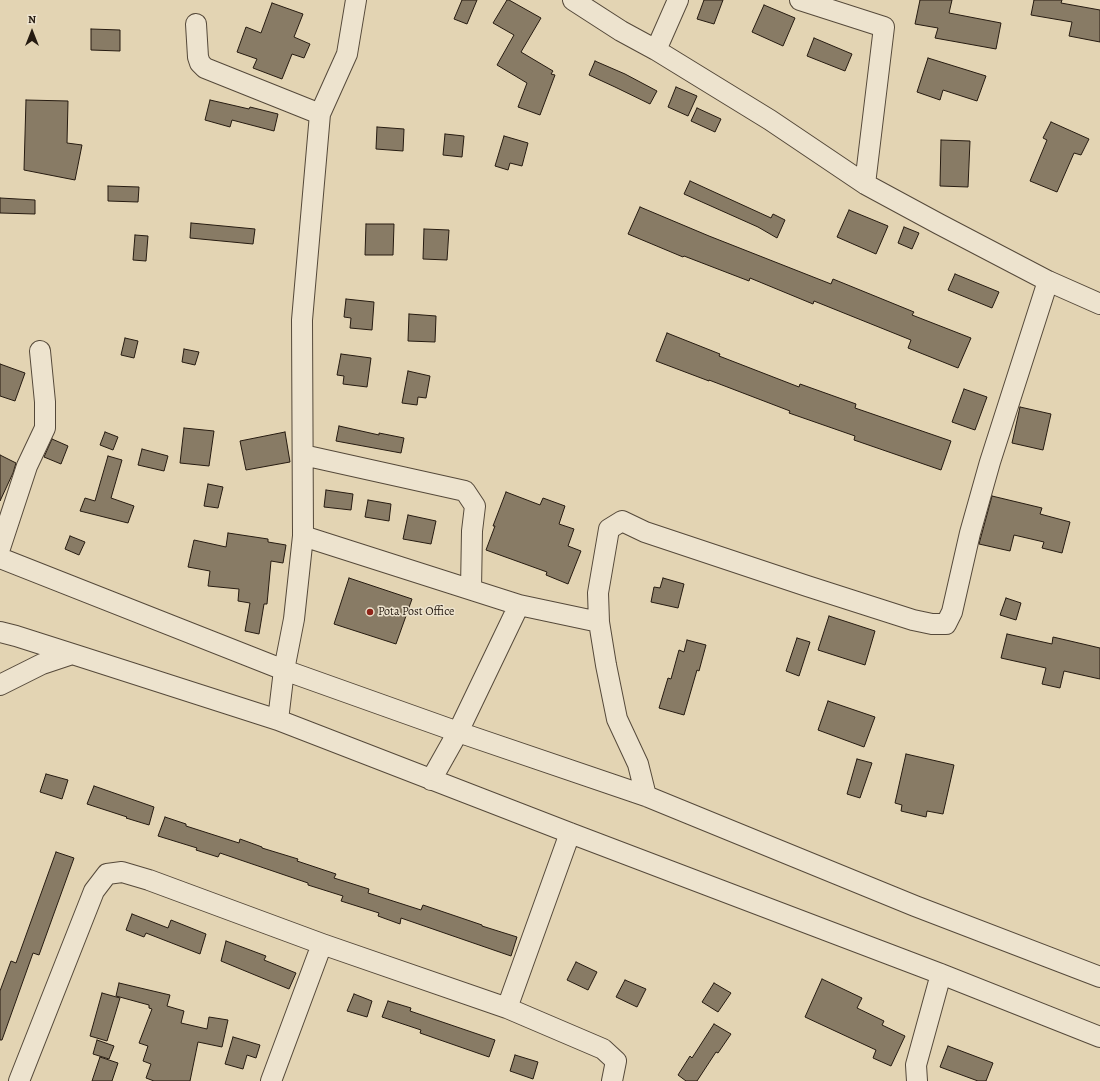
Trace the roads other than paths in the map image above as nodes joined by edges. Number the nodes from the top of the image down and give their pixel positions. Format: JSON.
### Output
{"nodes":[{"id":1,"x":356,"y":0,"type":"edge"},
{"id":2,"x":573,"y":0,"type":"edge"},
{"id":3,"x":678,"y":0,"type":"edge"},
{"id":4,"x":800,"y":0,"type":"edge"},
{"id":5,"x":196,"y":24,"type":"dead end"},
{"id":6,"x":656,"y":50,"type":"junction"},
{"id":7,"x":320,"y":114,"type":"junction"},
{"id":8,"x":865,"y":184,"type":"junction"},
{"id":9,"x":1048,"y":281,"type":"junction"},
{"id":10,"x":1100,"y":304,"type":"edge"},
{"id":11,"x":40,"y":351,"type":"dead end"},
{"id":12,"x":302,"y":455,"type":"junction"},
{"id":13,"x":303,"y":536,"type":"junction"},
{"id":14,"x":0,"y":548,"type":"edge"},
{"id":15,"x":0,"y":558,"type":"edge"},
{"id":16,"x":471,"y":589,"type":"junction"},
{"id":17,"x":519,"y":605,"type":"junction"},
{"id":18,"x":599,"y":622,"type":"junction"},
{"id":19,"x":0,"y":632,"type":"edge"},
{"id":20,"x":72,"y":654,"type":"junction"},
{"id":21,"x":284,"y":670,"type":"junction"},
{"id":22,"x":0,"y":684,"type":"edge"},
{"id":23,"x":278,"y":720,"type":"junction"},
{"id":24,"x":458,"y":732,"type":"junction"},
{"id":25,"x":431,"y":780,"type":"junction"},
{"id":26,"x":646,"y":796,"type":"junction"},
{"id":27,"x":570,"y":833,"type":"junction"},
{"id":28,"x":322,"y":944,"type":"junction"},
{"id":29,"x":941,"y":974,"type":"junction"},
{"id":30,"x":1100,"y":977,"type":"edge"},
{"id":31,"x":506,"y":1008,"type":"junction"},
{"id":32,"x":1100,"y":1037,"type":"edge"},
{"id":33,"x":19,"y":1081,"type":"edge"},
{"id":34,"x":271,"y":1081,"type":"edge"},
{"id":35,"x":612,"y":1081,"type":"edge"},
{"id":36,"x":917,"y":1081,"type":"edge"}],
"edges":[{"from":1,"to":7,"type":"street"},
{"from":2,"to":6,"type":"street"},
{"from":3,"to":6,"type":"street"},
{"from":4,"to":8,"type":"street"},
{"from":5,"to":7,"type":"street"},
{"from":6,"to":8,"type":"street"},
{"from":7,"to":12,"type":"street"},
{"from":8,"to":9,"type":"street"},
{"from":9,"to":10,"type":"street"},
{"from":9,"to":18,"type":"street"},
{"from":11,"to":14,"type":"street"},
{"from":12,"to":13,"type":"street"},
{"from":12,"to":16,"type":"street"},
{"from":13,"to":16,"type":"street"},
{"from":13,"to":21,"type":"street"},
{"from":15,"to":21,"type":"street"},
{"from":16,"to":17,"type":"street"},
{"from":17,"to":18,"type":"street"},
{"from":17,"to":24,"type":"street"},
{"from":18,"to":26,"type":"street"},
{"from":19,"to":20,"type":"street"},
{"from":20,"to":22,"type":"street"},
{"from":20,"to":23,"type":"street"},
{"from":21,"to":23,"type":"street"},
{"from":21,"to":24,"type":"street"},
{"from":23,"to":25,"type":"street"},
{"from":24,"to":25,"type":"street"},
{"from":24,"to":26,"type":"street"},
{"from":25,"to":27,"type":"street"},
{"from":26,"to":30,"type":"street"},
{"from":27,"to":29,"type":"street"},
{"from":27,"to":31,"type":"street"},
{"from":28,"to":31,"type":"street"},
{"from":28,"to":33,"type":"street"},
{"from":28,"to":34,"type":"street"},
{"from":29,"to":32,"type":"street"},
{"from":29,"to":36,"type":"street"},
{"from":31,"to":35,"type":"street"}]}
